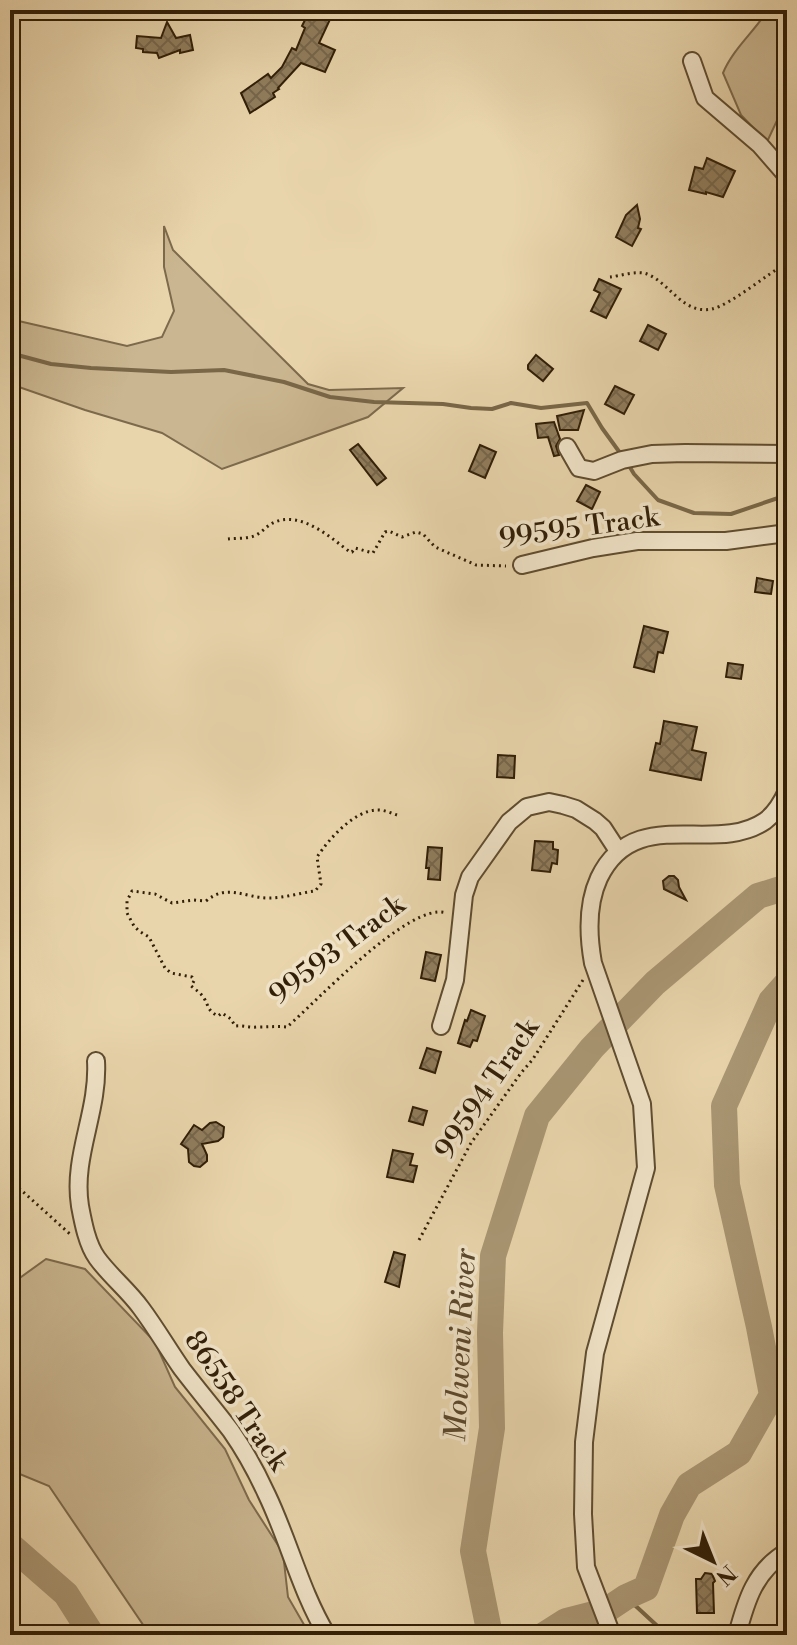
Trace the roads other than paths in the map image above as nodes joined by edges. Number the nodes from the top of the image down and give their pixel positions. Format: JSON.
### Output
{"nodes":[{"id":1,"x":692,"y":61,"type":"dead end"},
{"id":2,"x":787,"y":176,"type":"edge"},
{"id":3,"x":567,"y":447,"type":"dead end"},
{"id":4,"x":787,"y":454,"type":"edge"},
{"id":5,"x":787,"y":533,"type":"edge"},
{"id":6,"x":522,"y":565,"type":"road end"},
{"id":7,"x":787,"y":791,"type":"edge"},
{"id":8,"x":618,"y":851,"type":"junction"},
{"id":9,"x":441,"y":1026,"type":"dead end"},
{"id":10,"x":96,"y":1061,"type":"dead end"},
{"id":11,"x":787,"y":1552,"type":"edge"},
{"id":12,"x":327,"y":1635,"type":"edge"},
{"id":13,"x":612,"y":1635,"type":"edge"},
{"id":14,"x":737,"y":1635,"type":"edge"}],
"edges":[{"from":1,"to":2,"type":"street"},
{"from":3,"to":4,"type":"street"},
{"from":5,"to":6,"type":"street","name":"99595 Track"},
{"from":7,"to":8,"type":"street"},
{"from":8,"to":9,"type":"street"},
{"from":8,"to":13,"type":"street"},
{"from":10,"to":12,"type":"street","name":"86558 Track"},
{"from":11,"to":14,"type":"street"}]}
